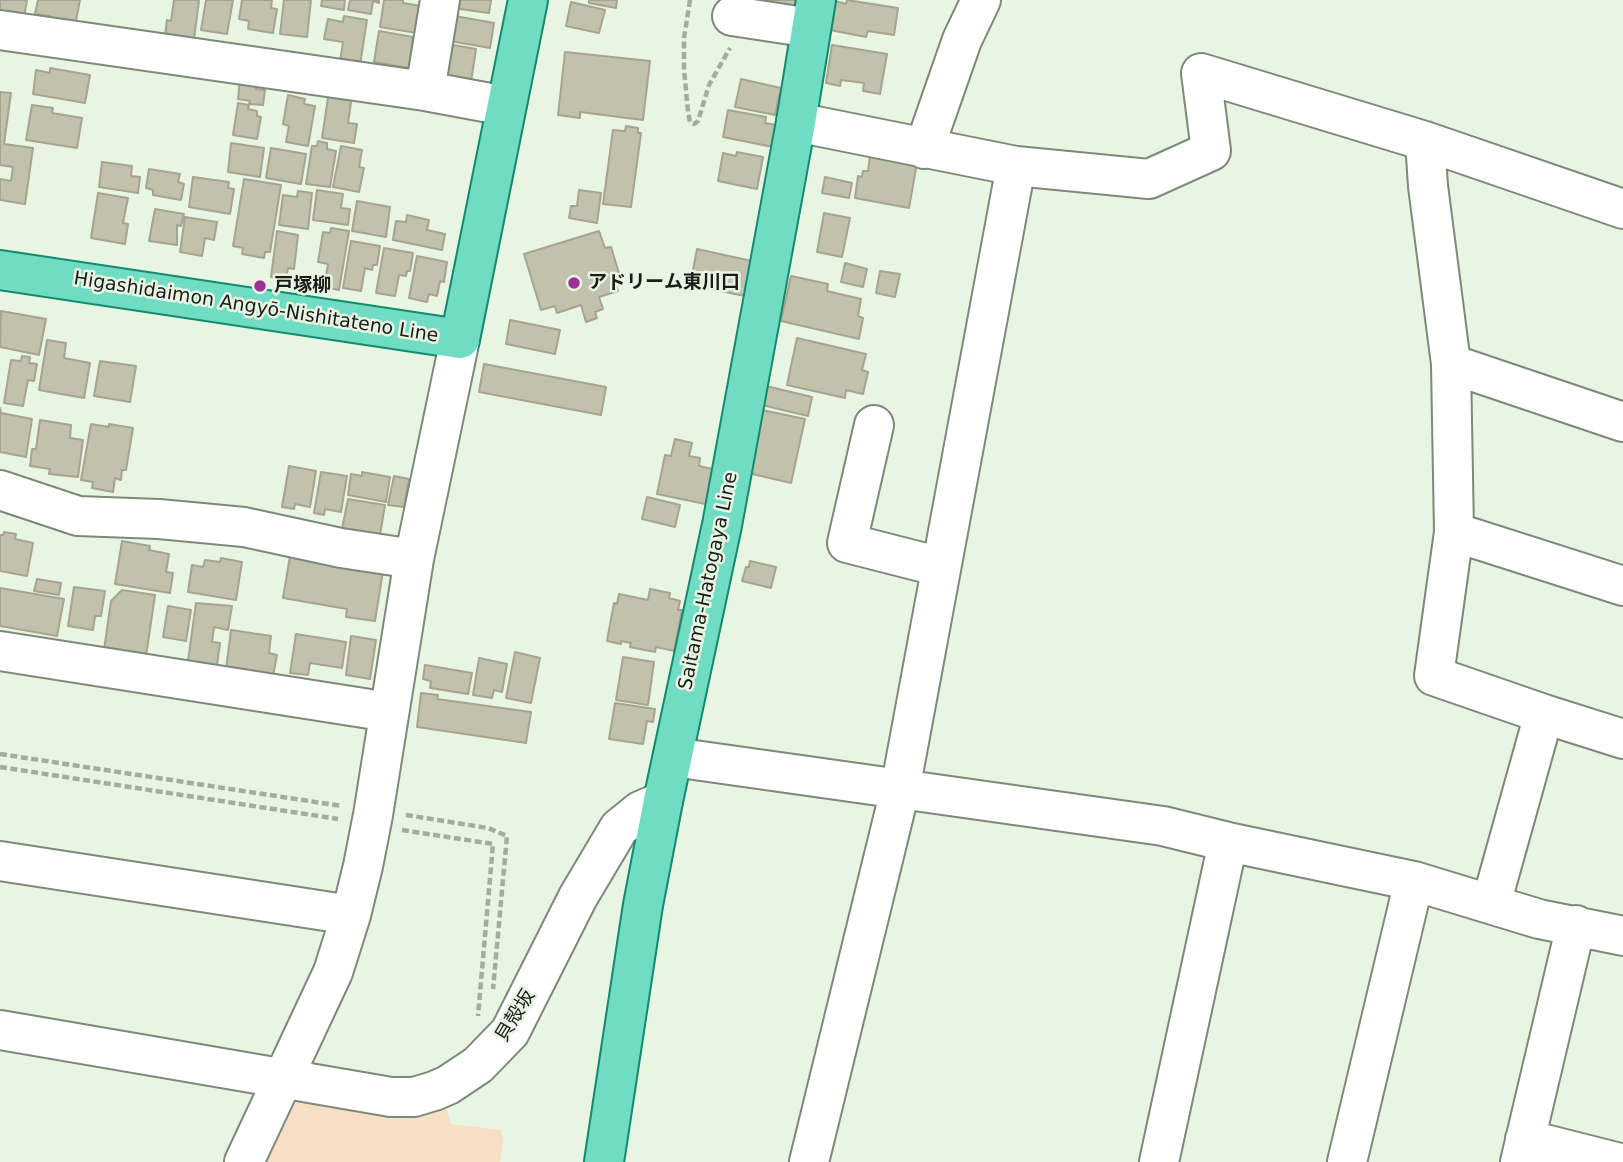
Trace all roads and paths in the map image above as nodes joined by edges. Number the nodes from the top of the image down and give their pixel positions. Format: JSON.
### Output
{"nodes":[{"id":1,"x":440,"y":0,"type":"edge"},
{"id":2,"x":528,"y":0,"type":"edge"},
{"id":3,"x":690,"y":0,"type":"edge"},
{"id":4,"x":981,"y":0,"type":"edge"},
{"id":5,"x":813,"y":14,"type":"edge"},
{"id":6,"x":732,"y":16,"type":"joint"},
{"id":7,"x":0,"y":30,"type":"edge"},
{"id":8,"x":425,"y":91,"type":"junction"},
{"id":9,"x":506,"y":106,"type":"junction"},
{"id":10,"x":796,"y":122,"type":"junction"},
{"id":11,"x":1425,"y":141,"type":"junction"},
{"id":12,"x":924,"y":149,"type":"junction"},
{"id":13,"x":1016,"y":166,"type":"junction"},
{"id":14,"x":1623,"y":209,"type":"edge"},
{"id":15,"x":0,"y":270,"type":"edge"},
{"id":16,"x":460,"y":339,"type":"junction"},
{"id":17,"x":1451,"y":364,"type":"junction"},
{"id":18,"x":1623,"y":422,"type":"edge"},
{"id":19,"x":874,"y":425,"type":"dead end"},
{"id":20,"x":0,"y":490,"type":"edge"},
{"id":21,"x":1454,"y":532,"type":"junction"},
{"id":22,"x":414,"y":558,"type":"junction"},
{"id":23,"x":941,"y":567,"type":"junction"},
{"id":24,"x":1623,"y":586,"type":"edge"},
{"id":25,"x":0,"y":651,"type":"edge"},
{"id":26,"x":389,"y":712,"type":"junction"},
{"id":27,"x":1544,"y":714,"type":"junction"},
{"id":28,"x":1623,"y":739,"type":"edge"},
{"id":29,"x":0,"y":754,"type":"edge"},
{"id":30,"x":673,"y":757,"type":"junction"},
{"id":31,"x":0,"y":767,"type":"edge"},
{"id":32,"x":900,"y":790,"type":"junction"},
{"id":33,"x":663,"y":801,"type":"junction"},
{"id":34,"x":346,"y":807,"type":"dead end"},
{"id":35,"x":398,"y":814,"type":"dead end"},
{"id":36,"x":345,"y":820,"type":"dead end"},
{"id":37,"x":391,"y":828,"type":"dead end"},
{"id":38,"x":1228,"y":842,"type":"junction"},
{"id":39,"x":0,"y":861,"type":"edge"},
{"id":40,"x":1414,"y":881,"type":"junction"},
{"id":41,"x":1491,"y":904,"type":"junction"},
{"id":42,"x":351,"y":915,"type":"junction"},
{"id":43,"x":1576,"y":925,"type":"junction"},
{"id":44,"x":1623,"y":936,"type":"edge"},
{"id":45,"x":493,"y":993,"type":"dead end"},
{"id":46,"x":0,"y":1030,"type":"edge"},
{"id":47,"x":474,"y":1068,"type":"junction"},
{"id":48,"x":284,"y":1080,"type":"junction"},
{"id":49,"x":1523,"y":1151,"type":"edge"},
{"id":50,"x":244,"y":1162,"type":"edge"},
{"id":51,"x":604,"y":1162,"type":"edge"},
{"id":52,"x":809,"y":1162,"type":"edge"},
{"id":53,"x":1159,"y":1162,"type":"edge"},
{"id":54,"x":1347,"y":1162,"type":"edge"},
{"id":55,"x":1616,"y":1162,"type":"edge"}],
"edges":[{"from":1,"to":8,"type":"street"},
{"from":2,"to":9,"type":"main road","name":"Higashidaimon Angyō-Nishitateno Line"},
{"from":3,"to":6,"type":"path"},
{"from":4,"to":12,"type":"street"},
{"from":5,"to":6,"type":"street"},
{"from":5,"to":10,"type":"main road","name":"Saitama-Hatogaya Line"},
{"from":7,"to":8,"type":"street"},
{"from":8,"to":9,"type":"street"},
{"from":9,"to":16,"type":"main road","name":"Higashidaimon Angyō-Nishitateno Line"},
{"from":10,"to":12,"type":"street"},
{"from":10,"to":30,"type":"main road","name":"Saitama-Hatogaya Line"},
{"from":11,"to":13,"type":"street"},
{"from":11,"to":14,"type":"street"},
{"from":11,"to":17,"type":"street"},
{"from":12,"to":13,"type":"street"},
{"from":13,"to":23,"type":"street"},
{"from":15,"to":16,"type":"main road","name":"Higashidaimon Angyō-Nishitateno Line"},
{"from":16,"to":22,"type":"street"},
{"from":17,"to":18,"type":"street"},
{"from":17,"to":21,"type":"street"},
{"from":19,"to":23,"type":"street"},
{"from":20,"to":22,"type":"street"},
{"from":21,"to":24,"type":"street"},
{"from":21,"to":27,"type":"street"},
{"from":22,"to":26,"type":"street"},
{"from":23,"to":32,"type":"street"},
{"from":25,"to":26,"type":"street"},
{"from":26,"to":42,"type":"street"},
{"from":27,"to":28,"type":"street"},
{"from":27,"to":41,"type":"street"},
{"from":29,"to":34,"type":"path"},
{"from":30,"to":32,"type":"street"},
{"from":30,"to":33,"type":"main road","name":"Saitama-Hatogaya Line"},
{"from":31,"to":36,"type":"path"},
{"from":32,"to":38,"type":"street"},
{"from":32,"to":52,"type":"street"},
{"from":33,"to":47,"type":"street","name":"貝殻坂"},
{"from":33,"to":51,"type":"main road","name":"Saitama-Hatogaya Line"},
{"from":35,"to":45,"type":"path"},
{"from":37,"to":47,"type":"path"},
{"from":38,"to":40,"type":"street"},
{"from":38,"to":53,"type":"street"},
{"from":39,"to":42,"type":"street"},
{"from":40,"to":41,"type":"street"},
{"from":40,"to":54,"type":"street"},
{"from":41,"to":43,"type":"street"},
{"from":42,"to":48,"type":"street"},
{"from":43,"to":44,"type":"street"},
{"from":43,"to":49,"type":"street"},
{"from":46,"to":48,"type":"street","name":"貝殻坂"},
{"from":47,"to":48,"type":"street","name":"貝殻坂"},
{"from":48,"to":50,"type":"street"},
{"from":49,"to":55,"type":"street"}]}
